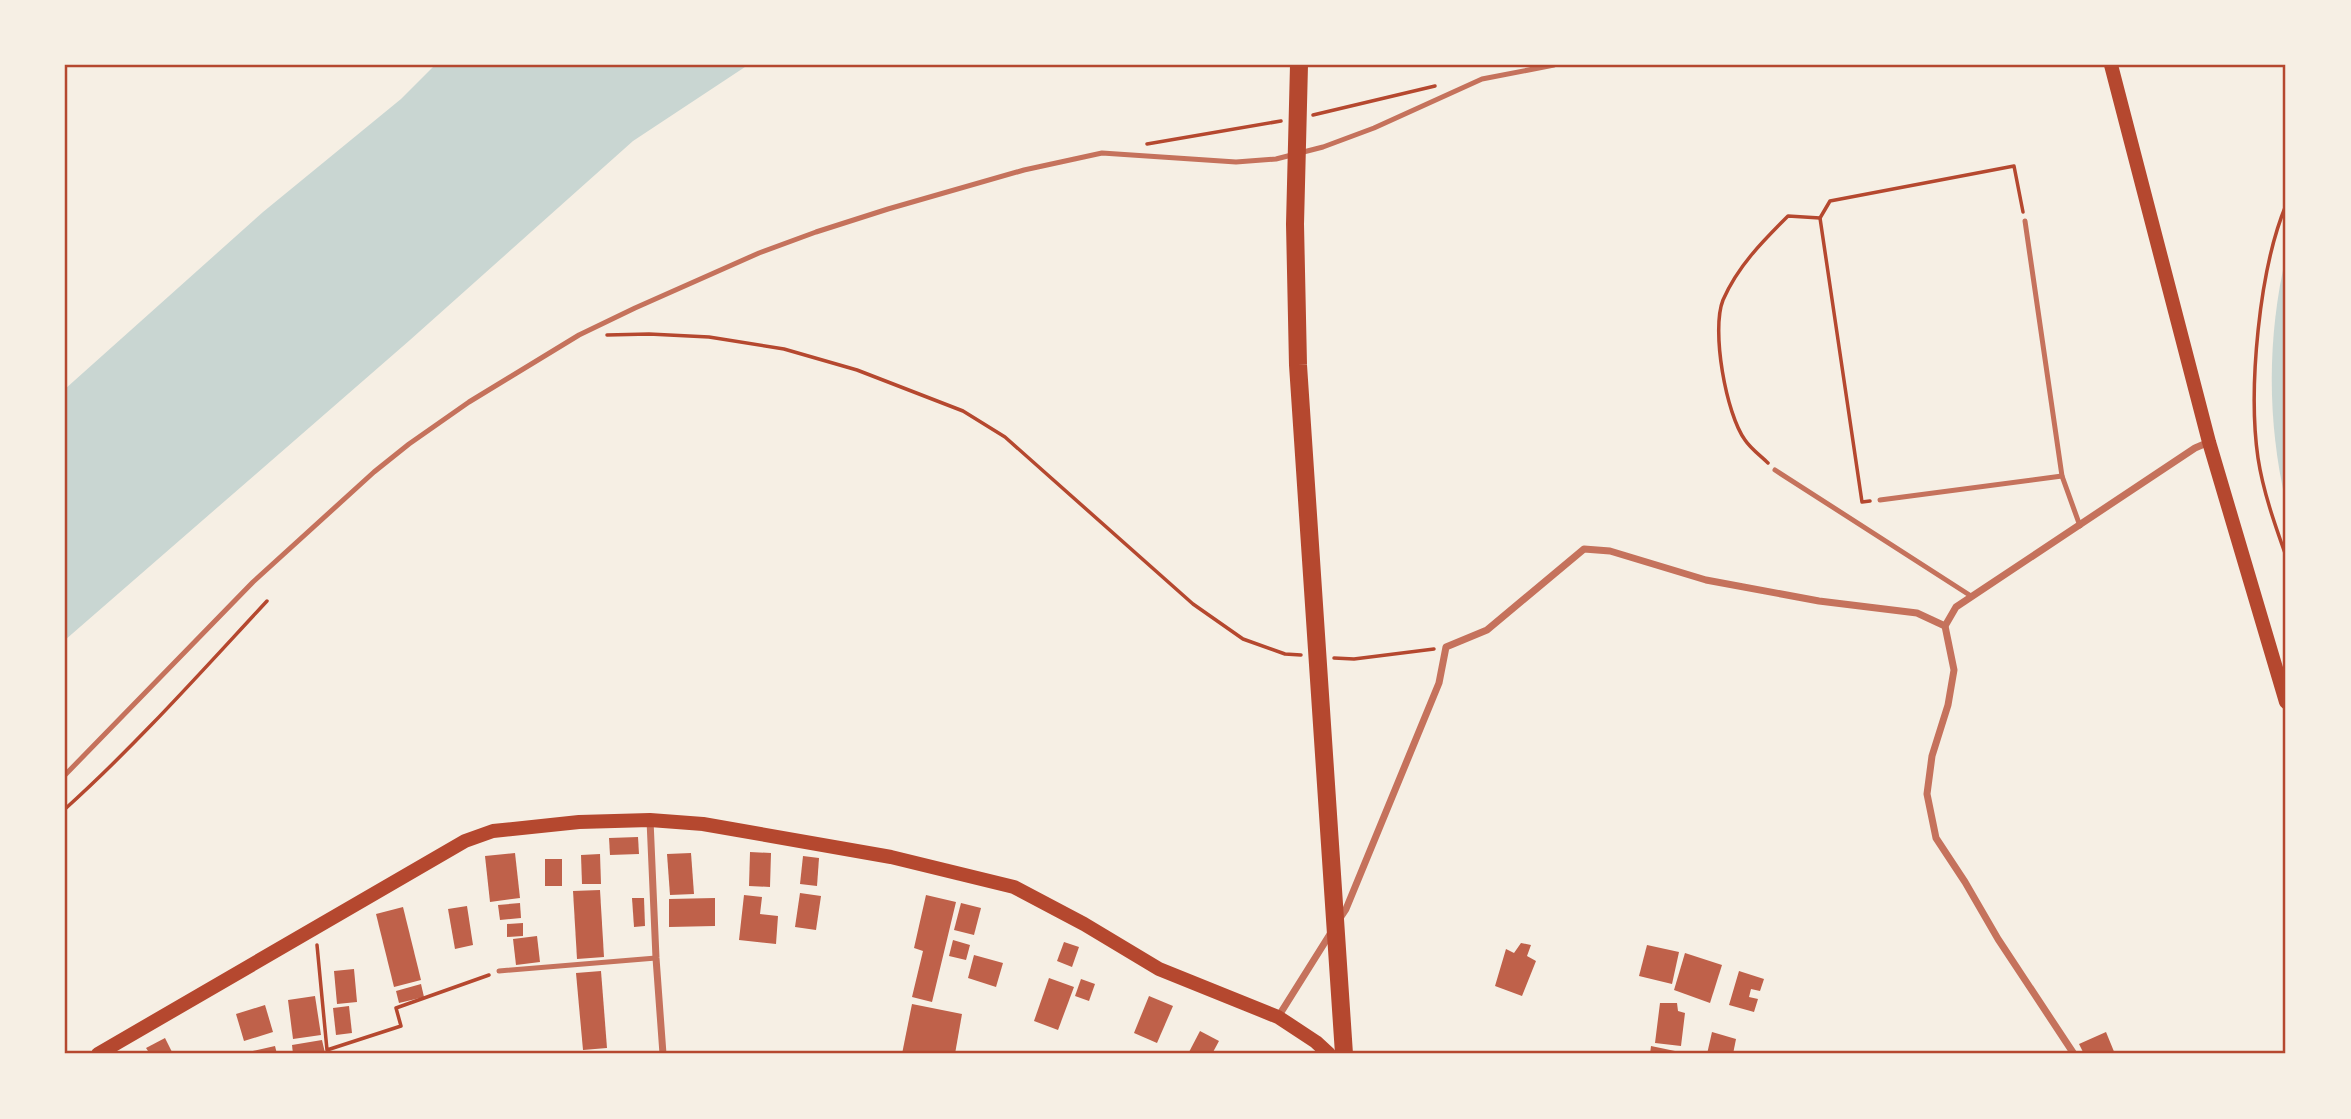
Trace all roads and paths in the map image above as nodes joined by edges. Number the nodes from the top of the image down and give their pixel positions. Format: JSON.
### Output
{"nodes":[{"id":1,"x":1299,"y":65,"type":"edge"},
{"id":2,"x":1554,"y":65,"type":"edge"},
{"id":3,"x":2111,"y":65,"type":"edge"},
{"id":4,"x":2286,"y":205,"type":"edge"},
{"id":5,"x":1820,"y":218,"type":"junction"},
{"id":6,"x":2025,"y":220,"type":"joint"},
{"id":7,"x":579,"y":335,"type":"junction"},
{"id":8,"x":2209,"y":442,"type":"junction"},
{"id":9,"x":1774,"y":470,"type":"joint"},
{"id":10,"x":2062,"y":476,"type":"junction"},
{"id":11,"x":1880,"y":500,"type":"joint"},
{"id":12,"x":2080,"y":526,"type":"junction"},
{"id":13,"x":2286,"y":556,"type":"edge"},
{"id":14,"x":1971,"y":596,"type":"junction"},
{"id":15,"x":267,"y":601,"type":"dead end"},
{"id":16,"x":1945,"y":626,"type":"junction"},
{"id":17,"x":1446,"y":647,"type":"junction"},
{"id":18,"x":1313,"y":656,"type":"dead end"},
{"id":19,"x":1326,"y":657,"type":"dead end"},
{"id":20,"x":2286,"y":702,"type":"edge"},
{"id":21,"x":65,"y":775,"type":"edge"},
{"id":22,"x":65,"y":809,"type":"edge"},
{"id":23,"x":650,"y":820,"type":"junction"},
{"id":24,"x":315,"y":929,"type":"junction"},
{"id":25,"x":656,"y":958,"type":"junction"},
{"id":26,"x":499,"y":971,"type":"joint"},
{"id":27,"x":1278,"y":1017,"type":"junction"},
{"id":28,"x":340,"y":1046,"type":"junction"},
{"id":29,"x":98,"y":1054,"type":"edge"},
{"id":30,"x":340,"y":1054,"type":"edge"},
{"id":31,"x":663,"y":1054,"type":"edge"},
{"id":32,"x":1329,"y":1054,"type":"edge"},
{"id":33,"x":1344,"y":1054,"type":"edge"},
{"id":34,"x":2074,"y":1054,"type":"edge"}],
"edges":[{"from":1,"to":33,"type":"highway"},
{"from":2,"to":7,"type":"lane"},
{"from":3,"to":8,"type":"main road"},
{"from":4,"to":13,"type":"path"},
{"from":5,"to":6,"type":"path"},
{"from":5,"to":9,"type":"path"},
{"from":5,"to":11,"type":"path"},
{"from":6,"to":10,"type":"lane"},
{"from":7,"to":18,"type":"path"},
{"from":7,"to":21,"type":"lane"},
{"from":8,"to":12,"type":"street"},
{"from":8,"to":20,"type":"main road"},
{"from":9,"to":14,"type":"lane"},
{"from":10,"to":11,"type":"lane"},
{"from":10,"to":12,"type":"lane"},
{"from":12,"to":14,"type":"street"},
{"from":14,"to":16,"type":"street"},
{"from":15,"to":22,"type":"path"},
{"from":16,"to":17,"type":"street"},
{"from":16,"to":34,"type":"street"},
{"from":17,"to":19,"type":"path"},
{"from":17,"to":27,"type":"street"},
{"from":23,"to":24,"type":"main road"},
{"from":23,"to":25,"type":"street"},
{"from":23,"to":27,"type":"main road"},
{"from":24,"to":28,"type":"path"},
{"from":24,"to":29,"type":"main road"},
{"from":25,"to":26,"type":"lane"},
{"from":25,"to":31,"type":"street"},
{"from":26,"to":28,"type":"path"},
{"from":27,"to":32,"type":"main road"},
{"from":28,"to":30,"type":"path"}]}
